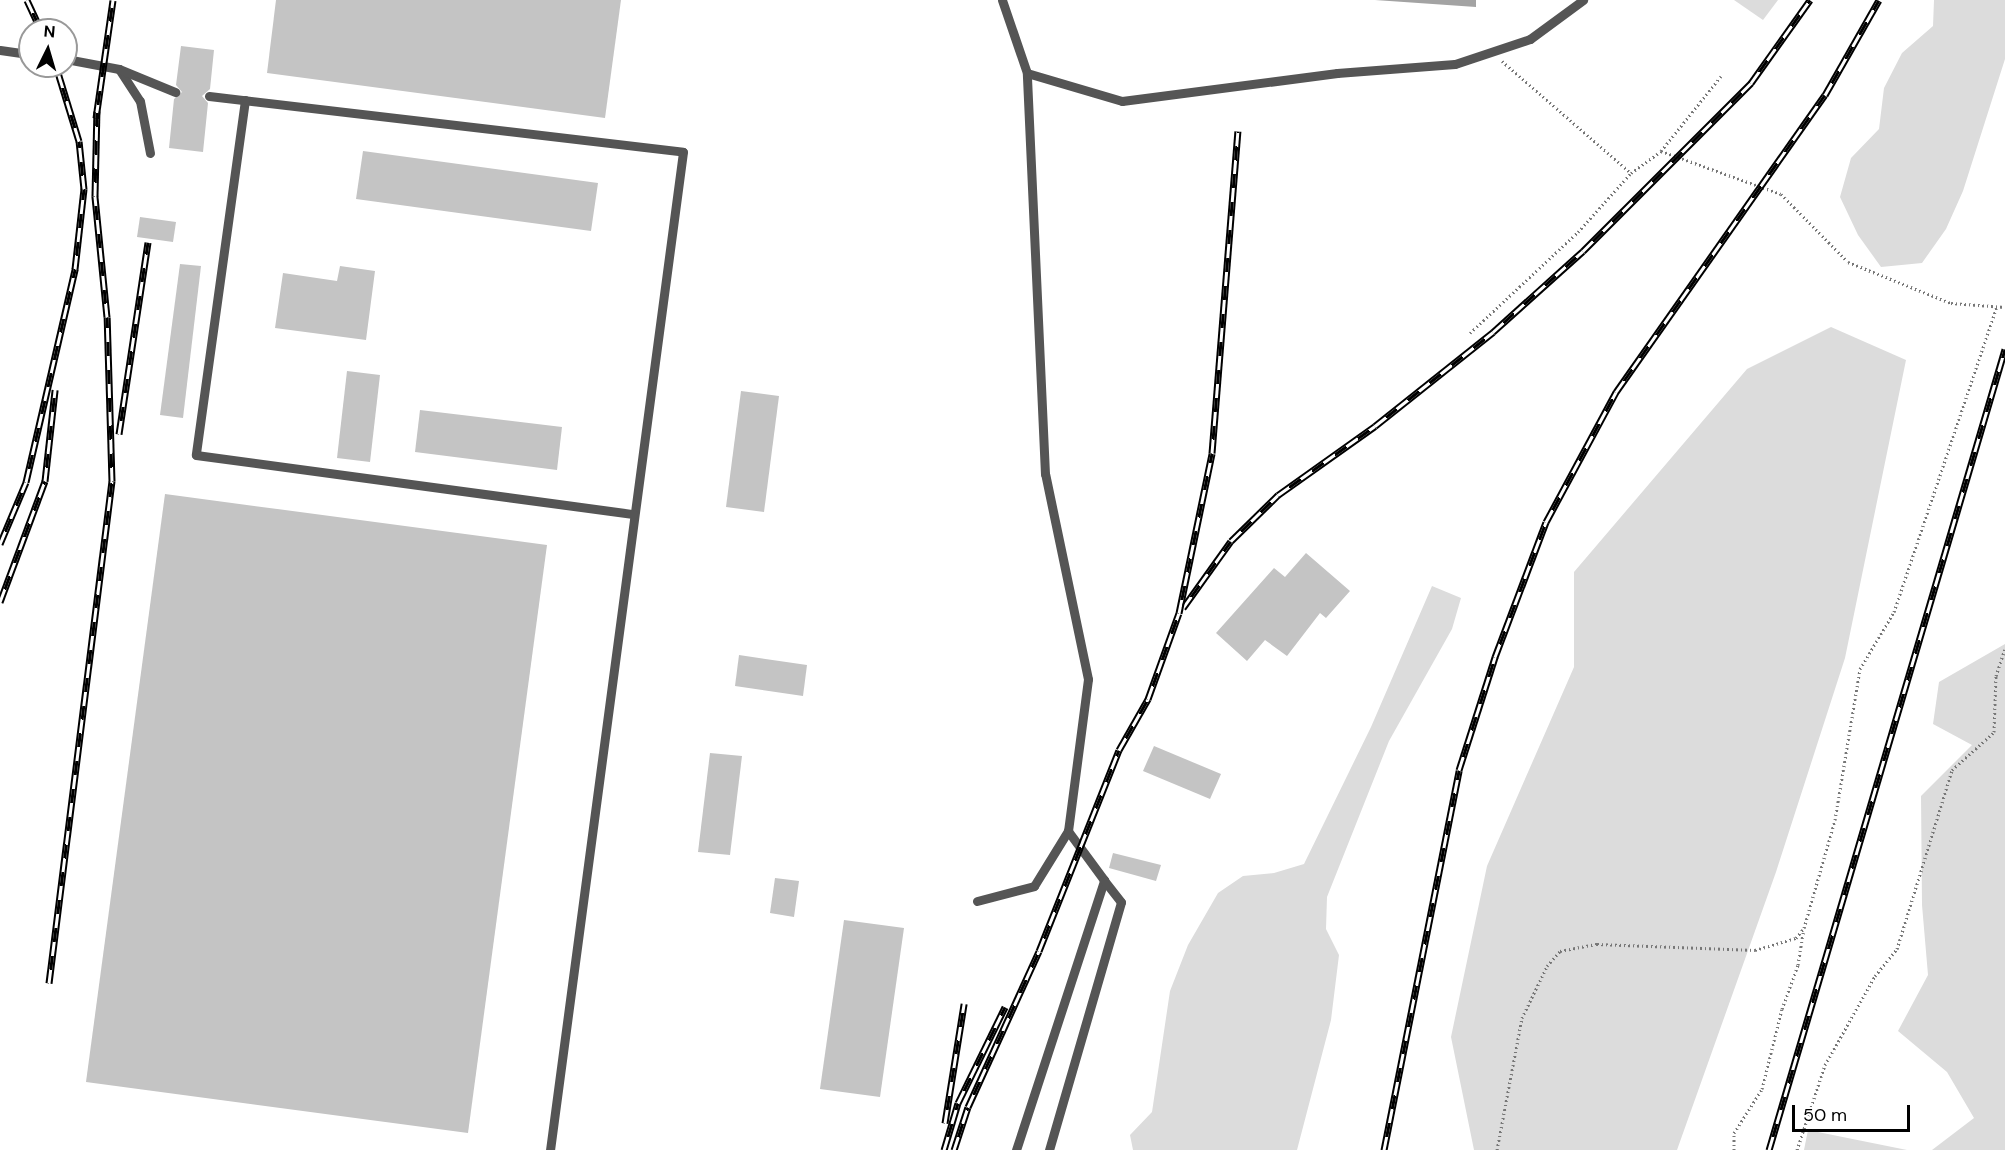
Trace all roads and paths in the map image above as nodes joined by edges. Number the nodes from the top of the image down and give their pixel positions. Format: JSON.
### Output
{"nodes":[{"id":1,"x":1002,"y":0,"type":"edge"},
{"id":2,"x":1583,"y":0,"type":"edge"},
{"id":3,"x":0,"y":50,"type":"edge"},
{"id":4,"x":18,"y":52,"type":"edge"},
{"id":5,"x":1492,"y":52,"type":"junction"},
{"id":6,"x":78,"y":61,"type":"edge"},
{"id":7,"x":119,"y":69,"type":"junction"},
{"id":8,"x":1027,"y":73,"type":"junction"},
{"id":9,"x":1721,"y":76,"type":"dead end"},
{"id":10,"x":175,"y":92,"type":"dead end"},
{"id":11,"x":209,"y":96,"type":"dead end"},
{"id":12,"x":244,"y":100,"type":"junction"},
{"id":13,"x":1661,"y":151,"type":"junction"},
{"id":14,"x":150,"y":153,"type":"dead end"},
{"id":15,"x":1631,"y":173,"type":"junction"},
{"id":16,"x":1997,"y":306,"type":"junction"},
{"id":17,"x":2005,"y":307,"type":"edge"},
{"id":18,"x":1470,"y":333,"type":"dead end"},
{"id":19,"x":633,"y":514,"type":"junction"},
{"id":20,"x":2005,"y":649,"type":"edge"},
{"id":21,"x":1068,"y":831,"type":"junction"},
{"id":22,"x":1104,"y":880,"type":"junction"},
{"id":23,"x":977,"y":901,"type":"dead end"},
{"id":24,"x":1804,"y":928,"type":"junction"},
{"id":25,"x":550,"y":1150,"type":"edge"},
{"id":26,"x":1016,"y":1150,"type":"edge"},
{"id":27,"x":1049,"y":1150,"type":"edge"},
{"id":28,"x":1497,"y":1150,"type":"edge"},
{"id":29,"x":1734,"y":1150,"type":"edge"},
{"id":30,"x":1797,"y":1150,"type":"edge"}],
"edges":[{"from":1,"to":8,"type":"lane"},
{"from":2,"to":5,"type":"lane"},
{"from":3,"to":4,"type":"lane"},
{"from":5,"to":8,"type":"lane"},
{"from":5,"to":15,"type":"path"},
{"from":6,"to":7,"type":"lane"},
{"from":7,"to":10,"type":"lane"},
{"from":7,"to":14,"type":"lane"},
{"from":8,"to":21,"type":"lane"},
{"from":9,"to":13,"type":"path"},
{"from":11,"to":12,"type":"lane"},
{"from":12,"to":19,"type":"lane"},
{"from":12,"to":19,"type":"lane"},
{"from":13,"to":15,"type":"path"},
{"from":13,"to":16,"type":"path"},
{"from":15,"to":18,"type":"path"},
{"from":16,"to":17,"type":"path"},
{"from":16,"to":24,"type":"path"},
{"from":19,"to":25,"type":"lane"},
{"from":20,"to":30,"type":"path"},
{"from":21,"to":22,"type":"lane"},
{"from":21,"to":23,"type":"lane"},
{"from":22,"to":26,"type":"lane"},
{"from":22,"to":27,"type":"lane"},
{"from":24,"to":28,"type":"path"},
{"from":24,"to":29,"type":"path"}]}
